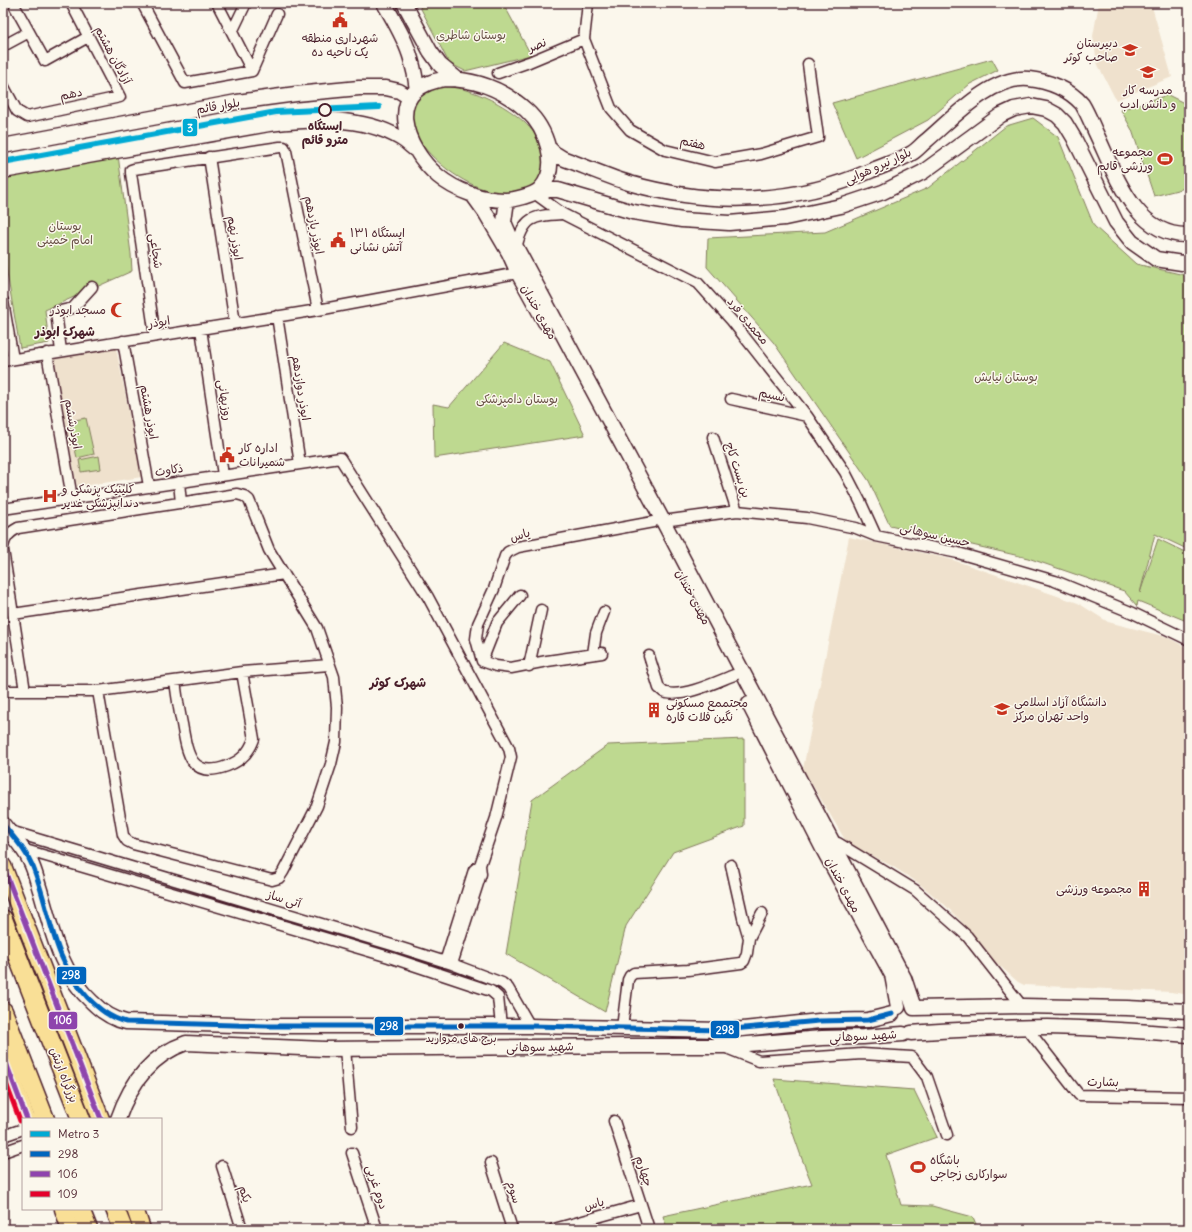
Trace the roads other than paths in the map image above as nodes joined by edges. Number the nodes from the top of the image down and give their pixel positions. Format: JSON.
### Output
{"nodes":[{"id":1,"x":13,"y":3,"type":"edge"},
{"id":2,"x":71,"y":3,"type":"edge"},
{"id":3,"x":142,"y":3,"type":"edge"},
{"id":4,"x":217,"y":3,"type":"edge"},
{"id":5,"x":246,"y":3,"type":"edge"},
{"id":6,"x":384,"y":3,"type":"edge"},
{"id":7,"x":404,"y":3,"type":"edge"},
{"id":8,"x":588,"y":3,"type":"edge"},
{"id":9,"x":277,"y":14,"type":"dead end"},
{"id":10,"x":29,"y":32,"type":"junction"},
{"id":11,"x":232,"y":32,"type":"junction"},
{"id":12,"x":422,"y":35,"type":"junction"},
{"id":13,"x":88,"y":37,"type":"junction"},
{"id":14,"x":584,"y":39,"type":"junction"},
{"id":15,"x":406,"y":44,"type":"junction"},
{"id":16,"x":3,"y":46,"type":"edge"},
{"id":17,"x":808,"y":64,"type":"dead end"},
{"id":18,"x":252,"y":71,"type":"junction"},
{"id":19,"x":498,"y":73,"type":"dead end"},
{"id":20,"x":457,"y":79,"type":"junction"},
{"id":21,"x":3,"y":85,"type":"edge"},
{"id":22,"x":413,"y":94,"type":"junction"},
{"id":23,"x":120,"y":97,"type":"joint"},
{"id":24,"x":3,"y":146,"type":"edge"},
{"id":25,"x":548,"y":147,"type":"junction"},
{"id":26,"x":417,"y":151,"type":"junction"},
{"id":27,"x":209,"y":157,"type":"junction"},
{"id":28,"x":3,"y":171,"type":"edge"},
{"id":29,"x":537,"y":191,"type":"junction"},
{"id":30,"x":472,"y":194,"type":"junction"},
{"id":31,"x":507,"y":200,"type":"junction"},
{"id":32,"x":563,"y":214,"type":"junction"},
{"id":33,"x":1189,"y":235,"type":"edge"},
{"id":34,"x":516,"y":248,"type":"junction"},
{"id":35,"x":1189,"y":262,"type":"edge"},
{"id":36,"x":523,"y":272,"type":"junction"},
{"id":37,"x":92,"y":287,"type":"dead end"},
{"id":38,"x":3,"y":301,"type":"edge"},
{"id":39,"x":318,"y":310,"type":"junction"},
{"id":40,"x":277,"y":316,"type":"junction"},
{"id":41,"x":235,"y":323,"type":"junction"},
{"id":42,"x":201,"y":328,"type":"junction"},
{"id":43,"x":155,"y":336,"type":"junction"},
{"id":44,"x":123,"y":341,"type":"junction"},
{"id":45,"x":60,"y":351,"type":"junction"},
{"id":46,"x":47,"y":353,"type":"junction"},
{"id":47,"x":8,"y":360,"type":"edge"},
{"id":48,"x":731,"y":399,"type":"dead end"},
{"id":49,"x":807,"y":416,"type":"junction"},
{"id":50,"x":713,"y":437,"type":"dead end"},
{"id":51,"x":300,"y":464,"type":"junction"},
{"id":52,"x":223,"y":475,"type":"junction"},
{"id":53,"x":179,"y":482,"type":"junction"},
{"id":54,"x":149,"y":486,"type":"junction"},
{"id":55,"x":72,"y":498,"type":"junction"},
{"id":56,"x":181,"y":503,"type":"junction"},
{"id":57,"x":3,"y":509,"type":"edge"},
{"id":58,"x":738,"y":511,"type":"junction"},
{"id":59,"x":658,"y":521,"type":"junction"},
{"id":60,"x":876,"y":536,"type":"junction"},
{"id":61,"x":3,"y":549,"type":"edge"},
{"id":62,"x":284,"y":574,"type":"junction"},
{"id":63,"x":520,"y":595,"type":"dead end"},
{"id":64,"x":541,"y":610,"type":"dead end"},
{"id":65,"x":604,"y":612,"type":"dead end"},
{"id":66,"x":13,"y":614,"type":"junction"},
{"id":67,"x":1189,"y":640,"type":"edge"},
{"id":68,"x":648,"y":656,"type":"dead end"},
{"id":69,"x":482,"y":661,"type":"junction"},
{"id":70,"x":329,"y":665,"type":"junction"},
{"id":71,"x":529,"y":666,"type":"junction"},
{"id":72,"x":242,"y":672,"type":"junction"},
{"id":73,"x":734,"y":676,"type":"junction"},
{"id":74,"x":175,"y":681,"type":"junction"},
{"id":75,"x":3,"y":691,"type":"edge"},
{"id":76,"x":25,"y":691,"type":"junction"},
{"id":77,"x":98,"y":691,"type":"junction"},
{"id":78,"x":5,"y":827,"type":"edge"},
{"id":79,"x":49,"y":842,"type":"junction"},
{"id":80,"x":838,"y":843,"type":"dead end"},
{"id":81,"x":22,"y":849,"type":"junction"},
{"id":82,"x":45,"y":856,"type":"junction"},
{"id":83,"x":731,"y":865,"type":"dead end"},
{"id":84,"x":3,"y":866,"type":"edge"},
{"id":85,"x":762,"y":913,"type":"dead end"},
{"id":86,"x":3,"y":919,"type":"edge"},
{"id":87,"x":749,"y":938,"type":"junction"},
{"id":88,"x":392,"y":946,"type":"junction"},
{"id":89,"x":388,"y":957,"type":"junction"},
{"id":90,"x":449,"y":963,"type":"junction"},
{"id":91,"x":1022,"y":1006,"type":"junction"},
{"id":92,"x":914,"y":1008,"type":"junction"},
{"id":93,"x":3,"y":1011,"type":"edge"},
{"id":94,"x":895,"y":1011,"type":"junction"},
{"id":95,"x":1189,"y":1011,"type":"edge"},
{"id":96,"x":267,"y":1026,"type":"junction"},
{"id":97,"x":501,"y":1026,"type":"junction"},
{"id":98,"x":530,"y":1026,"type":"junction"},
{"id":99,"x":1026,"y":1027,"type":"junction"},
{"id":100,"x":622,"y":1028,"type":"junction"},
{"id":101,"x":722,"y":1030,"type":"junction"},
{"id":102,"x":907,"y":1034,"type":"junction"},
{"id":103,"x":1189,"y":1035,"type":"edge"},
{"id":104,"x":723,"y":1046,"type":"junction"},
{"id":105,"x":264,"y":1047,"type":"junction"},
{"id":106,"x":345,"y":1049,"type":"junction"},
{"id":107,"x":3,"y":1055,"type":"edge"},
{"id":108,"x":27,"y":1073,"type":"junction"},
{"id":109,"x":1189,"y":1097,"type":"edge"},
{"id":110,"x":28,"y":1118,"type":"edge"},
{"id":111,"x":38,"y":1118,"type":"edge"},
{"id":112,"x":45,"y":1118,"type":"edge"},
{"id":113,"x":81,"y":1118,"type":"edge"},
{"id":114,"x":101,"y":1118,"type":"edge"},
{"id":115,"x":118,"y":1118,"type":"edge"},
{"id":116,"x":614,"y":1121,"type":"dead end"},
{"id":117,"x":352,"y":1127,"type":"dead end"},
{"id":118,"x":22,"y":1129,"type":"edge"},
{"id":119,"x":947,"y":1135,"type":"dead end"},
{"id":120,"x":3,"y":1136,"type":"edge"},
{"id":121,"x":22,"y":1145,"type":"edge"},
{"id":122,"x":3,"y":1152,"type":"edge"},
{"id":123,"x":352,"y":1153,"type":"dead end"},
{"id":124,"x":491,"y":1163,"type":"dead end"},
{"id":125,"x":222,"y":1166,"type":"dead end"},
{"id":126,"x":641,"y":1205,"type":"junction"},
{"id":127,"x":63,"y":1210,"type":"edge"},
{"id":128,"x":80,"y":1210,"type":"edge"},
{"id":129,"x":115,"y":1210,"type":"edge"},
{"id":130,"x":135,"y":1210,"type":"edge"},
{"id":131,"x":70,"y":1229,"type":"edge"},
{"id":132,"x":88,"y":1229,"type":"edge"},
{"id":133,"x":122,"y":1229,"type":"edge"},
{"id":134,"x":142,"y":1229,"type":"edge"},
{"id":135,"x":242,"y":1229,"type":"edge"},
{"id":136,"x":377,"y":1229,"type":"edge"},
{"id":137,"x":512,"y":1229,"type":"edge"},
{"id":138,"x":554,"y":1229,"type":"edge"},
{"id":139,"x":649,"y":1229,"type":"edge"}],
"edges":[{"from":1,"to":10,"type":"street"},
{"from":2,"to":13,"type":"street","name":"آزادگان هشتم"},
{"from":3,"to":18,"type":"street"},
{"from":4,"to":11,"type":"street"},
{"from":5,"to":11,"type":"street"},
{"from":6,"to":15,"type":"main road"},
{"from":7,"to":12,"type":"main road"},
{"from":8,"to":14,"type":"street","name":"هفتم"},
{"from":9,"to":18,"type":"street"},
{"from":10,"to":13,"type":"street"},
{"from":10,"to":16,"type":"street"},
{"from":11,"to":18,"type":"street"},
{"from":12,"to":15,"type":"main road"},
{"from":12,"to":20,"type":"main road"},
{"from":13,"to":23,"type":"street","name":"آزادگان هشتم"},
{"from":14,"to":17,"type":"street","name":"هفتم"},
{"from":14,"to":19,"type":"street","name":"نصر"},
{"from":15,"to":22,"type":"main road"},
{"from":20,"to":22,"type":"main road"},
{"from":20,"to":25,"type":"main road"},
{"from":21,"to":23,"type":"street","name":"دهم"},
{"from":22,"to":24,"type":"main road","name":"بلوار قائم"},
{"from":22,"to":26,"type":"main road"},
{"from":25,"to":29,"type":"main road"},
{"from":25,"to":33,"type":"main road","name":"بلوار نیرو هوایی"},
{"from":26,"to":28,"type":"main road"},
{"from":26,"to":30,"type":"main road"},
{"from":27,"to":39,"type":"street","name":"ابوذر یازدهم"},
{"from":27,"to":41,"type":"street","name":"ابوذر نهم"},
{"from":27,"to":43,"type":"street","name":"شجاعی"},
{"from":29,"to":31,"type":"main road"},
{"from":29,"to":32,"type":"street","name":"محمدی فرد"},
{"from":29,"to":35,"type":"main road","name":"بلوار نیرو هوایی"},
{"from":30,"to":31,"type":"main road"},
{"from":30,"to":36,"type":"main road","name":"مهدی خندان"},
{"from":31,"to":34,"type":"main road","name":"مهدی خندان"},
{"from":32,"to":34,"type":"street"},
{"from":32,"to":49,"type":"street","name":"محمدی فرد"},
{"from":34,"to":36,"type":"main road","name":"مهدی خندان"},
{"from":36,"to":39,"type":"street","name":"ابوذر"},
{"from":36,"to":59,"type":"main road","name":"مهدی خندان"},
{"from":37,"to":45,"type":"street"},
{"from":38,"to":47,"type":"street"},
{"from":39,"to":40,"type":"street","name":"ابوذر"},
{"from":40,"to":41,"type":"street","name":"ابوذر"},
{"from":40,"to":51,"type":"street","name":"ابوذر دوازدهم"},
{"from":41,"to":42,"type":"street","name":"ابوذر"},
{"from":42,"to":43,"type":"street","name":"ابوذر"},
{"from":42,"to":52,"type":"street","name":"روزبهانی"},
{"from":43,"to":44,"type":"street","name":"ابوذر"},
{"from":44,"to":45,"type":"street","name":"ابوذر"},
{"from":44,"to":54,"type":"street","name":"ابوذر هشتم"},
{"from":45,"to":46,"type":"street","name":"ابوذر"},
{"from":46,"to":47,"type":"street","name":"ابوذر"},
{"from":46,"to":55,"type":"street","name":"ابوذرششم"},
{"from":48,"to":49,"type":"street","name":"نسیم"},
{"from":49,"to":60,"type":"street","name":"محمدی فرد"},
{"from":50,"to":58,"type":"street","name":"بن بست کاج"},
{"from":51,"to":52,"type":"street","name":"ذکاوت"},
{"from":51,"to":90,"type":"street","name":"ذکاوت"},
{"from":52,"to":53,"type":"street","name":"ذکاوت"},
{"from":53,"to":54,"type":"street","name":"ذکاوت"},
{"from":53,"to":56,"type":"street"},
{"from":54,"to":55,"type":"street","name":"ذکاوت"},
{"from":55,"to":57,"type":"street","name":"ذکاوت"},
{"from":56,"to":61,"type":"street"},
{"from":56,"to":62,"type":"street"},
{"from":58,"to":59,"type":"street","name":"حسین سوهانی"},
{"from":58,"to":60,"type":"street","name":"حسین سوهانی"},
{"from":59,"to":69,"type":"street","name":"یاس"},
{"from":59,"to":73,"type":"main road","name":"مهدی خندان"},
{"from":59,"to":92,"type":"main road","name":"مهدی خندان"},
{"from":60,"to":67,"type":"street","name":"حسین سوهانی"},
{"from":61,"to":66,"type":"street"},
{"from":62,"to":66,"type":"street"},
{"from":62,"to":70,"type":"street"},
{"from":63,"to":69,"type":"street"},
{"from":64,"to":71,"type":"street"},
{"from":65,"to":71,"type":"street"},
{"from":66,"to":76,"type":"street"},
{"from":68,"to":73,"type":"street"},
{"from":69,"to":71,"type":"street"},
{"from":70,"to":72,"type":"street"},
{"from":70,"to":77,"type":"street"},
{"from":72,"to":74,"type":"street"},
{"from":72,"to":74,"type":"street"},
{"from":73,"to":94,"type":"main road","name":"مهدی خندان"},
{"from":74,"to":77,"type":"street"},
{"from":75,"to":76,"type":"street"},
{"from":76,"to":77,"type":"street"},
{"from":78,"to":79,"type":"street","name":"آتی ساز"},
{"from":78,"to":81,"type":"main road","name":"شهید سوهانی"},
{"from":79,"to":82,"type":"street"},
{"from":79,"to":88,"type":"street","name":"آتی ساز"},
{"from":80,"to":91,"type":"street"},
{"from":81,"to":82,"type":"street"},
{"from":81,"to":96,"type":"main road","name":"شهید سوهانی"},
{"from":82,"to":89,"type":"street"},
{"from":83,"to":87,"type":"street"},
{"from":84,"to":114,"type":"main road"},
{"from":85,"to":87,"type":"street"},
{"from":86,"to":113,"type":"highway","name":"بزرگراه ارتش"},
{"from":87,"to":100,"type":"street"},
{"from":88,"to":89,"type":"street"},
{"from":88,"to":90,"type":"street","name":"آتی ساز"},
{"from":89,"to":97,"type":"street"},
{"from":90,"to":98,"type":"street","name":"آتی ساز"},
{"from":91,"to":92,"type":"main road"},
{"from":91,"to":95,"type":"main road"},
{"from":92,"to":94,"type":"main road"},
{"from":92,"to":102,"type":"main road"},
{"from":93,"to":108,"type":"highway"},
{"from":94,"to":101,"type":"main road","name":"شهید سوهانی"},
{"from":94,"to":102,"type":"main road"},
{"from":96,"to":97,"type":"main road","name":"شهید سوهانی"},
{"from":96,"to":105,"type":"main road"},
{"from":97,"to":98,"type":"main road","name":"شهید سوهانی"},
{"from":98,"to":100,"type":"main road","name":"شهید سوهانی"},
{"from":99,"to":102,"type":"main road","name":"شهید سوهانی"},
{"from":99,"to":103,"type":"main road","name":"شهید سوهانی"},
{"from":99,"to":109,"type":"street","name":"بشارت"},
{"from":100,"to":101,"type":"main road","name":"شهید سوهانی"},
{"from":101,"to":104,"type":"main road"},
{"from":102,"to":104,"type":"main road","name":"شهید سوهانی"},
{"from":104,"to":106,"type":"main road","name":"شهید سوهانی"},
{"from":104,"to":119,"type":"street"},
{"from":105,"to":106,"type":"main road","name":"شهید سوهانی"},
{"from":105,"to":115,"type":"main road","name":"شهید سوهانی"},
{"from":106,"to":117,"type":"street"},
{"from":107,"to":110,"type":"main road"},
{"from":108,"to":111,"type":"main road"},
{"from":108,"to":112,"type":"highway"},
{"from":116,"to":126,"type":"street","name":"چهارم"},
{"from":118,"to":120,"type":"street"},
{"from":121,"to":122,"type":"street"},
{"from":123,"to":136,"type":"street","name":"دوم غربی"},
{"from":124,"to":137,"type":"street","name":"سوم"},
{"from":125,"to":135,"type":"street","name":"یکم"},
{"from":126,"to":138,"type":"street","name":"یاس"},
{"from":126,"to":139,"type":"street","name":"چهارم"},
{"from":127,"to":131,"type":"main road"},
{"from":128,"to":132,"type":"highway"},
{"from":129,"to":133,"type":"highway"},
{"from":130,"to":134,"type":"main road"}]}
